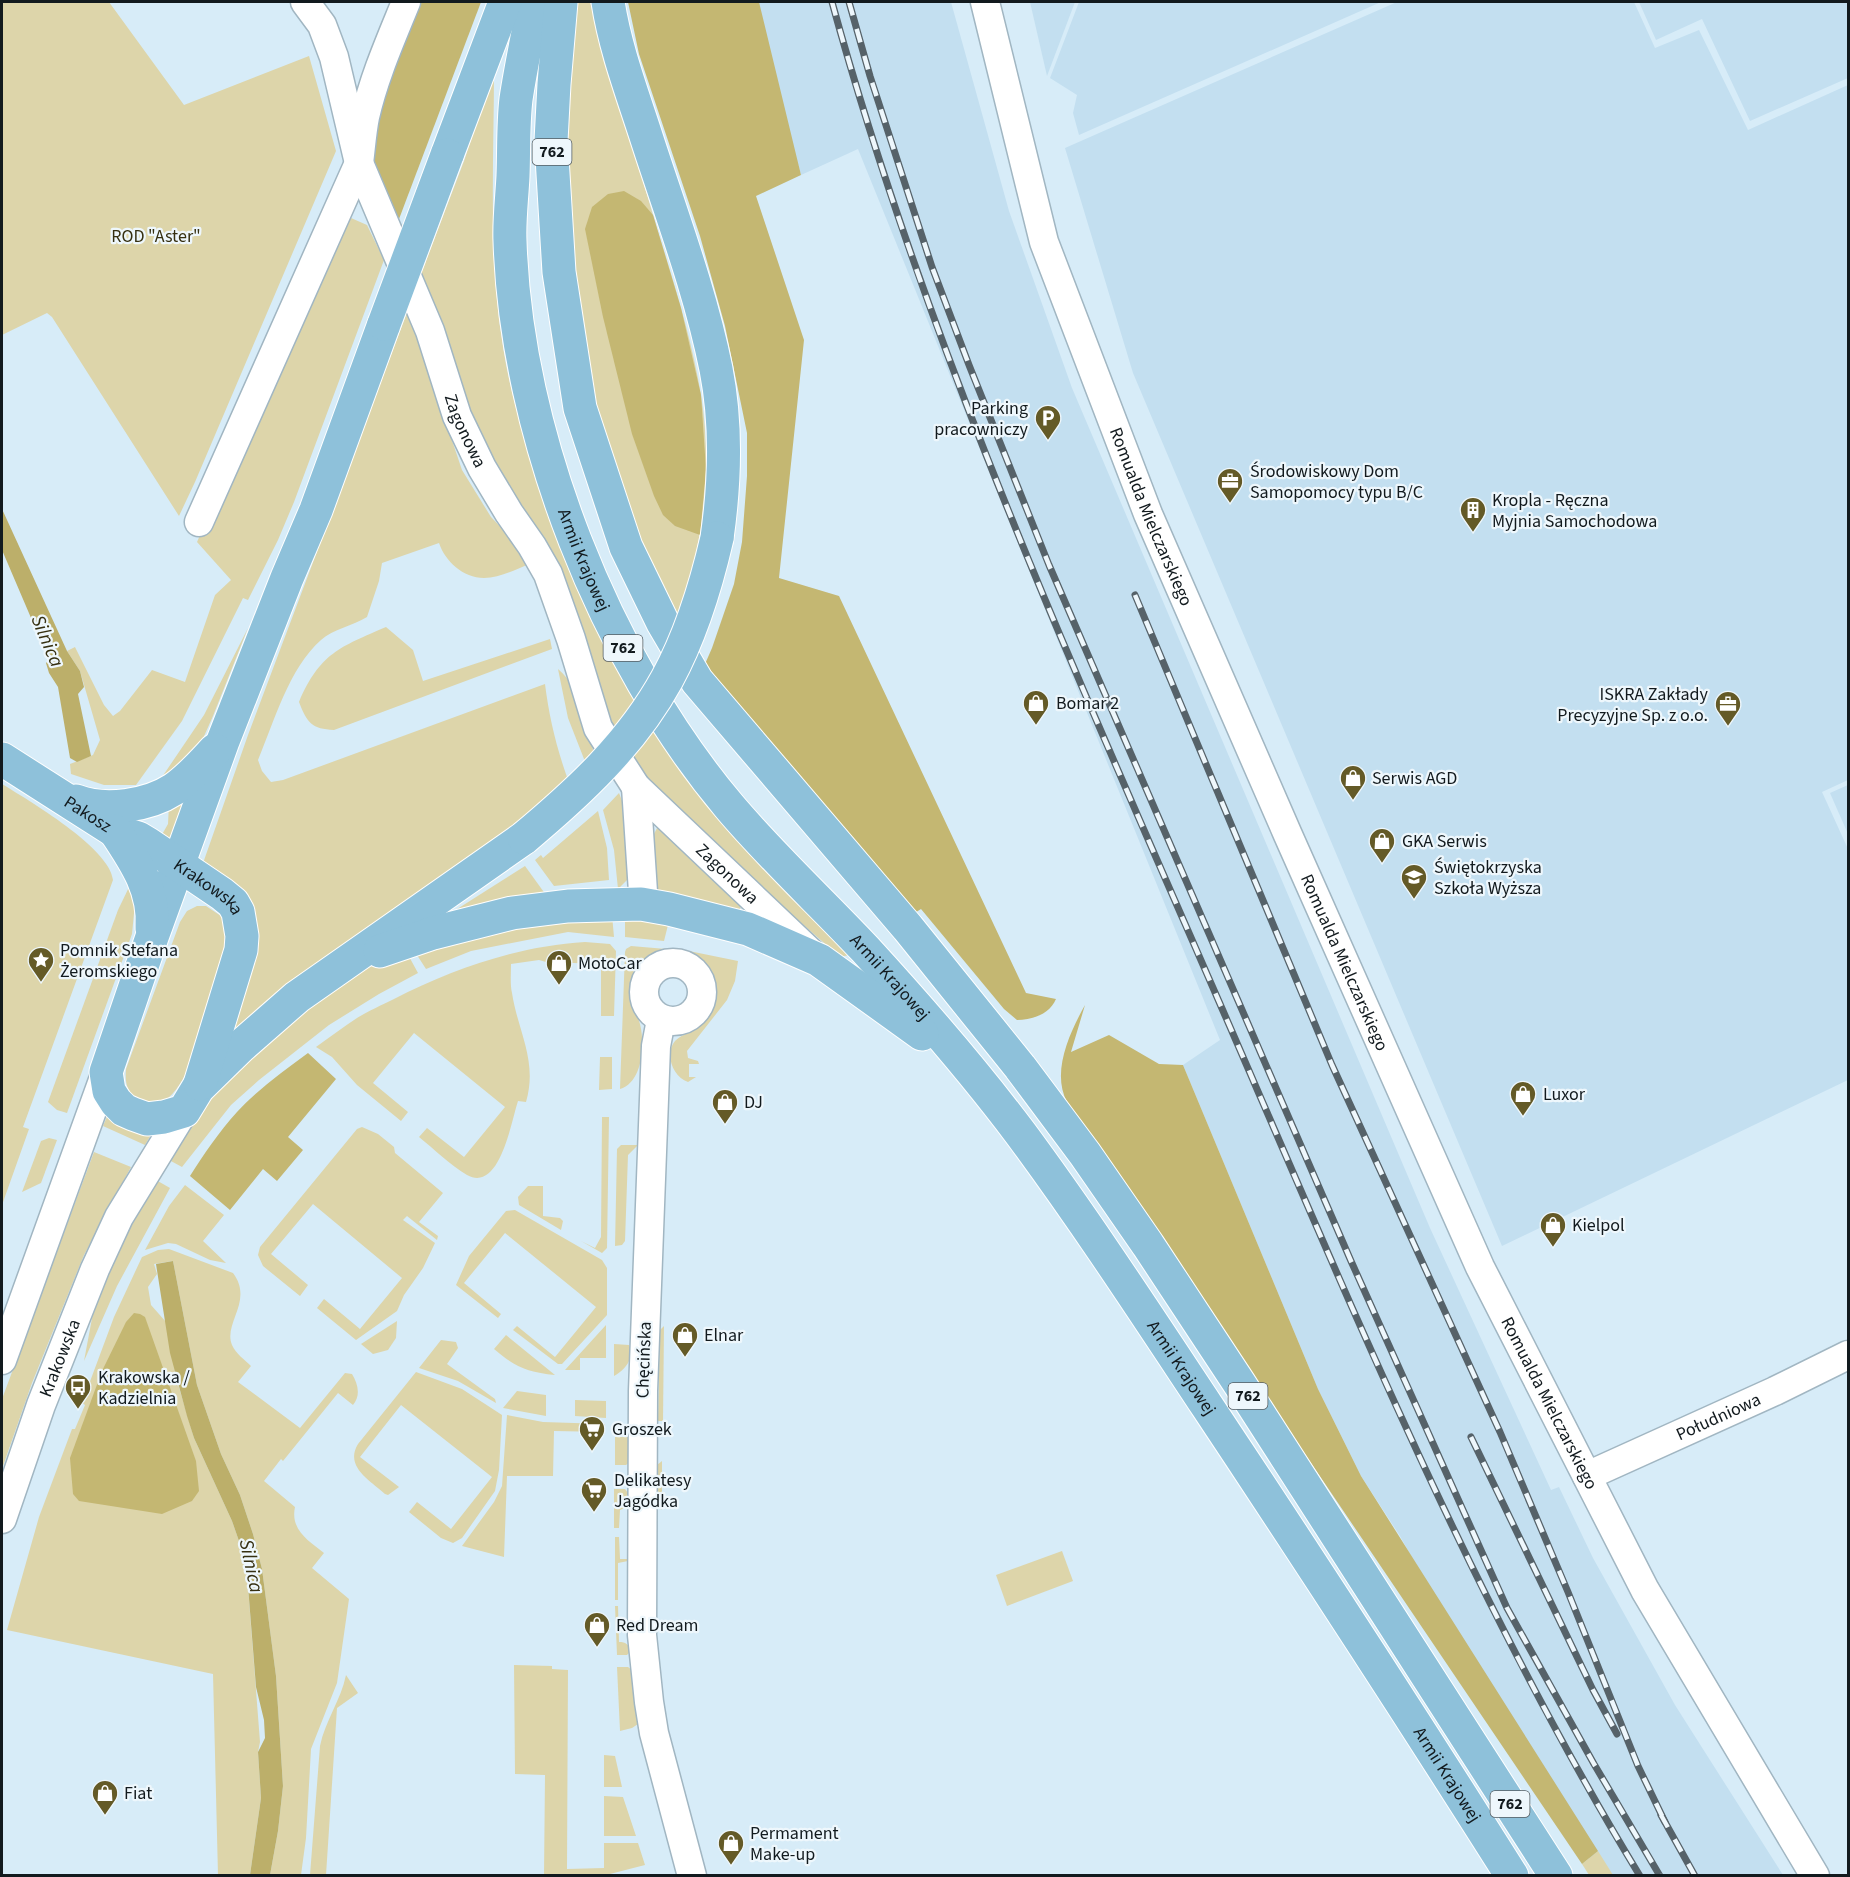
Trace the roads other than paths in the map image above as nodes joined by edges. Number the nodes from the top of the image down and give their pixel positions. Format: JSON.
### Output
{"nodes":[{"id":1,"x":305,"y":2,"type":"edge"},
{"id":2,"x":406,"y":2,"type":"edge"},
{"id":3,"x":505,"y":2,"type":"edge"},
{"id":4,"x":534,"y":2,"type":"edge"},
{"id":5,"x":561,"y":2,"type":"edge"},
{"id":6,"x":608,"y":2,"type":"edge"},
{"id":7,"x":985,"y":2,"type":"edge"},
{"id":8,"x":334,"y":57,"type":"junction"},
{"id":9,"x":381,"y":64,"type":"junction"},
{"id":10,"x":359,"y":163,"type":"junction"},
{"id":11,"x":199,"y":522,"type":"dead end"},
{"id":12,"x":223,"y":741,"type":"junction"},
{"id":13,"x":2,"y":759,"type":"edge"},
{"id":14,"x":636,"y":787,"type":"junction"},
{"id":15,"x":63,"y":797,"type":"junction"},
{"id":16,"x":115,"y":831,"type":"junction"},
{"id":17,"x":178,"y":864,"type":"junction"},
{"id":18,"x":641,"y":904,"type":"junction"},
{"id":19,"x":152,"y":937,"type":"junction"},
{"id":20,"x":819,"y":960,"type":"junction"},
{"id":21,"x":342,"y":964,"type":"junction"},
{"id":22,"x":661,"y":1020,"type":"dead end"},
{"id":23,"x":948,"y":1045,"type":"junction"},
{"id":24,"x":106,"y":1072,"type":"junction"},
{"id":25,"x":191,"y":1099,"type":"junction"},
{"id":26,"x":1848,"y":1355,"type":"edge"},
{"id":27,"x":2,"y":1360,"type":"edge"},
{"id":28,"x":1587,"y":1476,"type":"junction"},
{"id":29,"x":2,"y":1519,"type":"edge"},
{"id":30,"x":692,"y":1875,"type":"edge"},
{"id":31,"x":1512,"y":1875,"type":"edge"},
{"id":32,"x":1556,"y":1875,"type":"edge"},
{"id":33,"x":1815,"y":1875,"type":"edge"}],
"edges":[{"from":1,"to":8,"type":"street","name":"Zagonowa"},
{"from":2,"to":9,"type":"street"},
{"from":3,"to":12,"type":"main road","bridge":true},
{"from":4,"to":23,"type":"main road","name":"Armii Krajowej","number":"762"},
{"from":5,"to":32,"type":"main road","name":"Armii Krajowej","number":"762"},
{"from":6,"to":21,"type":"main road","name":"Krakowska","bridge":true},
{"from":7,"to":28,"type":"street","name":"Romualda Mielczarskiego"},
{"from":8,"to":9,"type":"street"},
{"from":8,"to":10,"type":"street","name":"Zagonowa"},
{"from":9,"to":10,"type":"street"},
{"from":10,"to":11,"type":"street"},
{"from":10,"to":14,"type":"street","name":"Zagonowa"},
{"from":12,"to":15,"type":"main road"},
{"from":12,"to":17,"type":"main road"},
{"from":13,"to":15,"type":"main road","name":"Pakosz"},
{"from":14,"to":18,"type":"street","name":"Zagonowa"},
{"from":14,"to":20,"type":"street","name":"Zagonowa"},
{"from":15,"to":16,"type":"main road","name":"Pakosz"},
{"from":16,"to":17,"type":"main road","name":"Pakosz"},
{"from":16,"to":19,"type":"main road"},
{"from":17,"to":19,"type":"main road","name":"Krakowska"},
{"from":17,"to":25,"type":"main road","name":"Krakowska"},
{"from":18,"to":20,"type":"main road"},
{"from":18,"to":21,"type":"main road"},
{"from":19,"to":24,"type":"main road","name":"Krakowska"},
{"from":20,"to":23,"type":"main road"},
{"from":21,"to":25,"type":"main road","name":"Krakowska"},
{"from":22,"to":30,"type":"street","name":"Chęcińska"},
{"from":23,"to":31,"type":"main road","name":"Armii Krajowej","number":"762"},
{"from":24,"to":25,"type":"main road","name":"Krakowska"},
{"from":24,"to":27,"type":"street","name":"Krakowska"},
{"from":25,"to":29,"type":"street","name":"Krakowska"},
{"from":26,"to":28,"type":"street","name":"Południowa"},
{"from":28,"to":33,"type":"street","name":"Romualda Mielczarskiego"}]}
